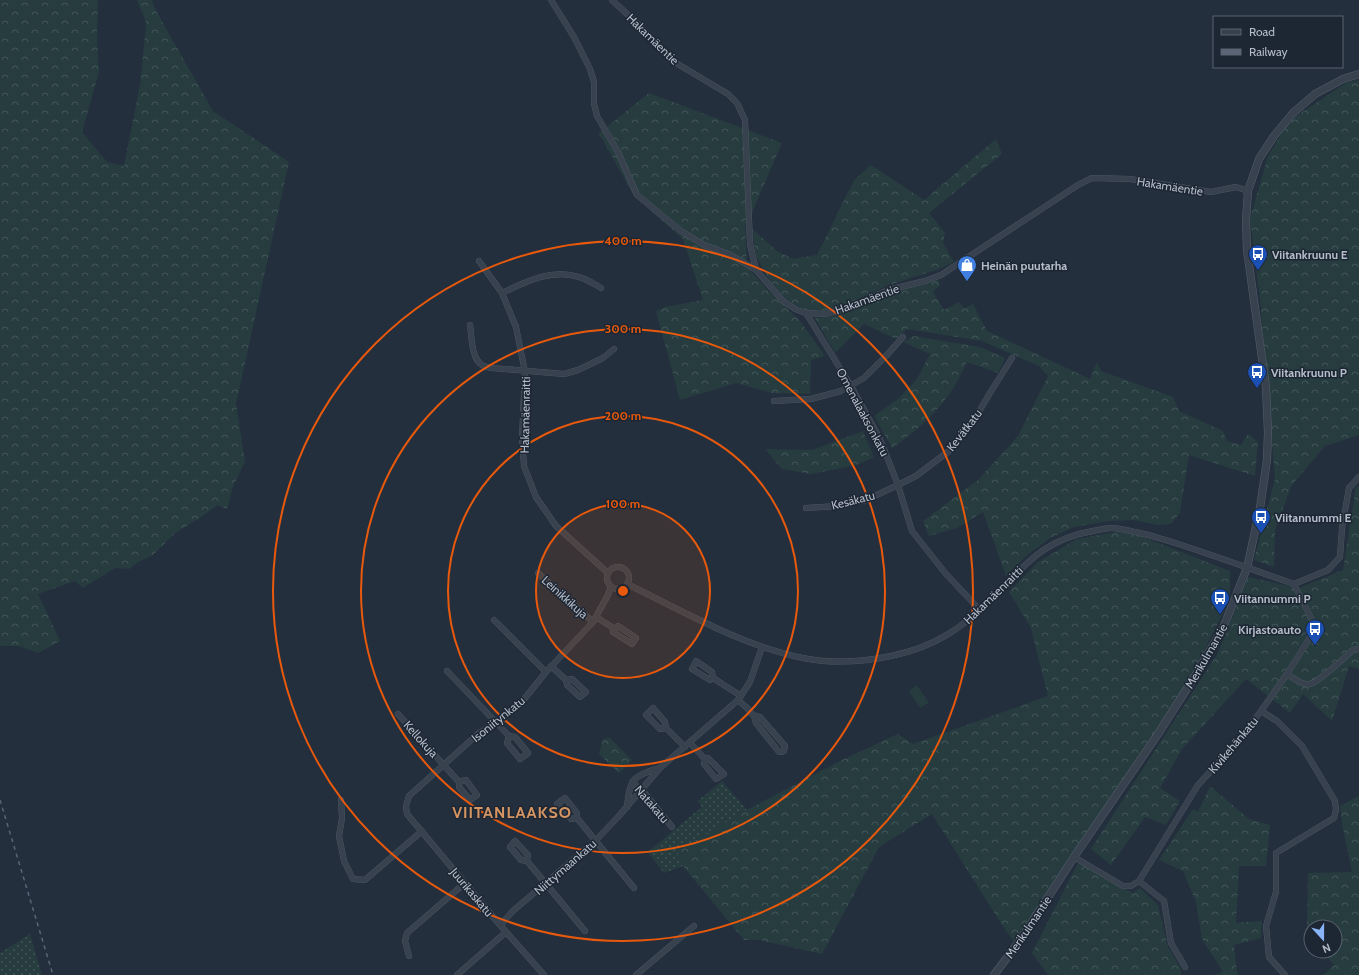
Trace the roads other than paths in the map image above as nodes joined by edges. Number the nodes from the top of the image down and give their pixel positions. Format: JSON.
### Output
{"nodes":[{"id":1,"x":551,"y":0,"type":"edge"},
{"id":2,"x":612,"y":0,"type":"edge"},
{"id":3,"x":1359,"y":74,"type":"edge"},
{"id":4,"x":1248,"y":191,"type":"junction"},
{"id":5,"x":479,"y":261,"type":"dead end"},
{"id":6,"x":756,"y":270,"type":"junction"},
{"id":7,"x":601,"y":288,"type":"dead end"},
{"id":8,"x":502,"y":293,"type":"junction"},
{"id":9,"x":806,"y":313,"type":"junction"},
{"id":10,"x":470,"y":326,"type":"dead end"},
{"id":11,"x":903,"y":337,"type":"dead end"},
{"id":12,"x":614,"y":349,"type":"dead end"},
{"id":13,"x":1012,"y":358,"type":"dead end"},
{"id":14,"x":526,"y":372,"type":"junction"},
{"id":15,"x":851,"y":386,"type":"junction"},
{"id":16,"x":774,"y":401,"type":"dead end"},
{"id":17,"x":1359,"y":477,"type":"edge"},
{"id":18,"x":898,"y":485,"type":"junction"},
{"id":19,"x":806,"y":508,"type":"dead end"},
{"id":20,"x":1247,"y":568,"type":"junction"},
{"id":21,"x":538,"y":573,"type":"dead end"},
{"id":22,"x":608,"y":573,"type":"junction"},
{"id":23,"x":627,"y":584,"type":"junction"},
{"id":24,"x":1294,"y":584,"type":"junction"},
{"id":25,"x":611,"y":586,"type":"junction"},
{"id":26,"x":980,"y":610,"type":"junction"},
{"id":27,"x":594,"y":619,"type":"junction"},
{"id":28,"x":494,"y":620,"type":"dead end"},
{"id":29,"x":615,"y":628,"type":"dead end"},
{"id":30,"x":762,"y":647,"type":"junction"},
{"id":31,"x":1359,"y":650,"type":"edge"},
{"id":32,"x":551,"y":666,"type":"junction"},
{"id":33,"x":447,"y":671,"type":"dead end"},
{"id":34,"x":546,"y":672,"type":"junction"},
{"id":35,"x":1287,"y":674,"type":"junction"},
{"id":36,"x":713,"y":678,"type":"dead end"},
{"id":37,"x":566,"y":680,"type":"dead end"},
{"id":38,"x":739,"y":698,"type":"junction"},
{"id":39,"x":1260,"y":711,"type":"junction"},
{"id":40,"x":398,"y":714,"type":"dead end"},
{"id":41,"x":754,"y":716,"type":"junction"},
{"id":42,"x":496,"y":722,"type":"junction"},
{"id":43,"x":666,"y":728,"type":"dead end"},
{"id":44,"x":774,"y":732,"type":"junction"},
{"id":45,"x":509,"y":736,"type":"dead end"},
{"id":46,"x":767,"y":737,"type":"junction"},
{"id":47,"x":690,"y":742,"type":"junction"},
{"id":48,"x":685,"y":747,"type":"junction"},
{"id":49,"x":706,"y":760,"type":"dead end"},
{"id":50,"x":444,"y":765,"type":"junction"},
{"id":51,"x":660,"y":768,"type":"junction"},
{"id":52,"x":459,"y":782,"type":"dead end"},
{"id":53,"x":632,"y":782,"type":"junction"},
{"id":54,"x":642,"y":790,"type":"junction"},
{"id":55,"x":341,"y":800,"type":"dead end"},
{"id":56,"x":406,"y":806,"type":"joint"},
{"id":57,"x":627,"y":807,"type":"junction"},
{"id":58,"x":577,"y":818,"type":"dead end"},
{"id":59,"x":672,"y":827,"type":"dead end"},
{"id":60,"x":422,"y":831,"type":"junction"},
{"id":61,"x":595,"y":841,"type":"junction"},
{"id":62,"x":1074,"y":857,"type":"junction"},
{"id":63,"x":526,"y":861,"type":"dead end"},
{"id":64,"x":1139,"y":881,"type":"junction"},
{"id":65,"x":466,"y":883,"type":"junction"},
{"id":66,"x":546,"y":883,"type":"junction"},
{"id":67,"x":634,"y":888,"type":"dead end"},
{"id":68,"x":500,"y":925,"type":"junction"},
{"id":69,"x":694,"y":926,"type":"dead end"},
{"id":70,"x":506,"y":932,"type":"junction"},
{"id":71,"x":586,"y":932,"type":"dead end"},
{"id":72,"x":409,"y":956,"type":"dead end"},
{"id":73,"x":1184,"y":967,"type":"dead end"},
{"id":74,"x":457,"y":975,"type":"edge"},
{"id":75,"x":544,"y":975,"type":"edge"},
{"id":76,"x":636,"y":975,"type":"edge"},
{"id":77,"x":994,"y":975,"type":"edge"},
{"id":78,"x":1285,"y":975,"type":"edge"}],
"edges":[{"from":1,"to":6,"type":"street"},
{"from":2,"to":6,"type":"street","name":"Hakamäentie"},
{"from":3,"to":4,"type":"street","name":"Merikulmantie"},
{"from":4,"to":9,"type":"street","name":"Hakamäentie"},
{"from":4,"to":20,"type":"street","name":"Merikulmantie"},
{"from":5,"to":8,"type":"street","name":"Hakamäenraitti"},
{"from":6,"to":9,"type":"street","name":"Hakamäentie"},
{"from":7,"to":8,"type":"street"},
{"from":8,"to":14,"type":"street","name":"Hakamäenraitti"},
{"from":9,"to":15,"type":"street","name":"Omenalaaksonkatu"},
{"from":10,"to":14,"type":"street"},
{"from":11,"to":15,"type":"street"},
{"from":12,"to":14,"type":"street"},
{"from":13,"to":18,"type":"street","name":"Kevätkatu"},
{"from":14,"to":22,"type":"street","name":"Hakamäenraitti"},
{"from":15,"to":16,"type":"street"},
{"from":15,"to":18,"type":"street","name":"Omenalaaksonkatu"},
{"from":17,"to":24,"type":"street"},
{"from":18,"to":19,"type":"street","name":"Kesäkatu"},
{"from":18,"to":26,"type":"street","name":"Omenalaaksonkatu"},
{"from":20,"to":24,"type":"street"},
{"from":20,"to":26,"type":"street","name":"Hakamäenraitti"},
{"from":20,"to":62,"type":"street","name":"Merikulmantie"},
{"from":21,"to":27,"type":"street","name":"Leinikkikuja"},
{"from":22,"to":23,"type":"street"},
{"from":22,"to":25,"type":"street"},
{"from":23,"to":25,"type":"street"},
{"from":23,"to":30,"type":"street","name":"Hakamäenraitti"},
{"from":24,"to":35,"type":"street","name":"Kivikehänkatu"},
{"from":25,"to":27,"type":"street","name":"Isoniitynkatu"},
{"from":26,"to":30,"type":"street","name":"Hakamäenraitti"},
{"from":27,"to":29,"type":"street","name":"Leinikkikuja"},
{"from":27,"to":32,"type":"street","name":"Isoniitynkatu"},
{"from":28,"to":34,"type":"street"},
{"from":30,"to":38,"type":"street","name":"Niittymaankatu"},
{"from":31,"to":35,"type":"street"},
{"from":32,"to":34,"type":"street","name":"Isoniitynkatu"},
{"from":32,"to":37,"type":"street"},
{"from":33,"to":42,"type":"street"},
{"from":34,"to":42,"type":"street","name":"Isoniitynkatu"},
{"from":35,"to":39,"type":"street","name":"Kivikehänkatu"},
{"from":36,"to":38,"type":"street"},
{"from":38,"to":41,"type":"street"},
{"from":38,"to":47,"type":"street","name":"Niittymaankatu"},
{"from":39,"to":64,"type":"street","name":"Kivikehänkatu"},
{"from":39,"to":78,"type":"street"},
{"from":40,"to":50,"type":"street","name":"Kellokuja"},
{"from":41,"to":44,"type":"street"},
{"from":41,"to":46,"type":"street"},
{"from":42,"to":45,"type":"street"},
{"from":42,"to":50,"type":"street","name":"Isoniitynkatu"},
{"from":43,"to":48,"type":"street"},
{"from":44,"to":46,"type":"street"},
{"from":44,"to":46,"type":"street"},
{"from":47,"to":48,"type":"street","name":"Niittymaankatu"},
{"from":47,"to":49,"type":"street"},
{"from":48,"to":51,"type":"street","name":"Niittymaankatu"},
{"from":50,"to":52,"type":"street","name":"Kellokuja"},
{"from":50,"to":56,"type":"street","name":"Isoniitynkatu"},
{"from":51,"to":53,"type":"street","name":"Niittymaankatu"},
{"from":51,"to":54,"type":"street","name":"Niittymaankatu"},
{"from":53,"to":54,"type":"street","name":"Natakatu"},
{"from":53,"to":57,"type":"street"},
{"from":54,"to":57,"type":"street","name":"Niittymaankatu"},
{"from":54,"to":59,"type":"street","name":"Natakatu"},
{"from":55,"to":60,"type":"street"},
{"from":56,"to":60,"type":"street","name":"Juurikaskatu"},
{"from":57,"to":61,"type":"street","name":"Niittymaankatu"},
{"from":58,"to":61,"type":"street"},
{"from":60,"to":65,"type":"street","name":"Juurikaskatu"},
{"from":61,"to":66,"type":"street","name":"Niittymaankatu"},
{"from":61,"to":67,"type":"street"},
{"from":62,"to":64,"type":"street"},
{"from":62,"to":77,"type":"street","name":"Merikulmantie"},
{"from":63,"to":66,"type":"street"},
{"from":64,"to":73,"type":"street"},
{"from":65,"to":68,"type":"street","name":"Juurikaskatu"},
{"from":65,"to":72,"type":"street"},
{"from":66,"to":68,"type":"street","name":"Niittymaankatu"},
{"from":66,"to":71,"type":"street"},
{"from":68,"to":70,"type":"street","name":"Juurikaskatu"},
{"from":69,"to":76,"type":"street"},
{"from":70,"to":74,"type":"street"},
{"from":70,"to":75,"type":"street","name":"Juurikaskatu"}]}
